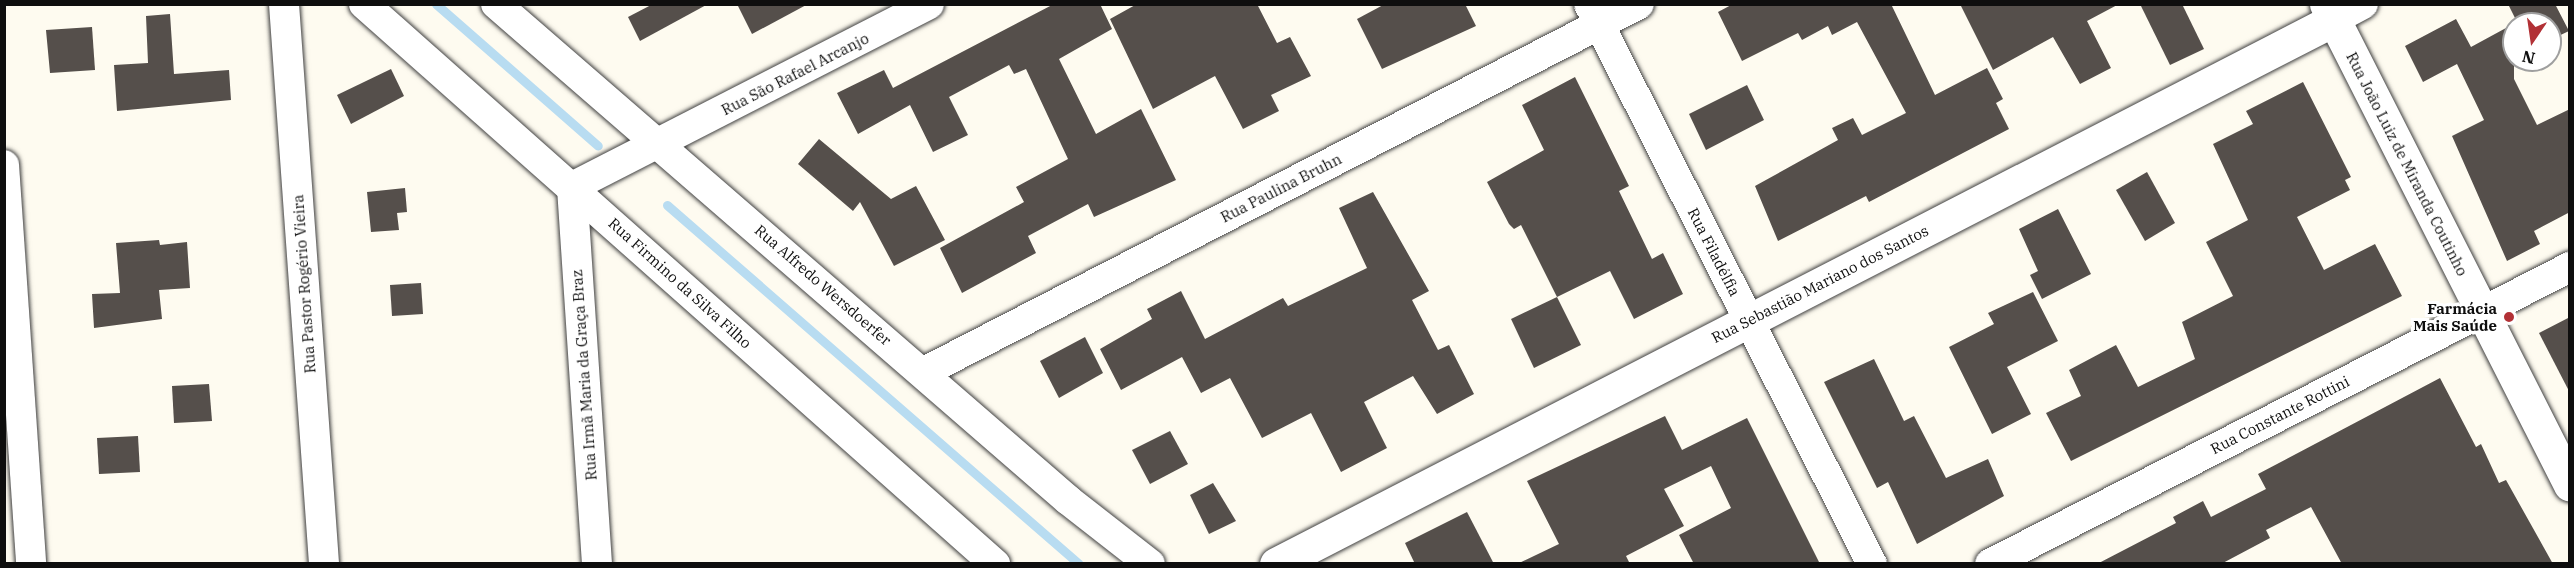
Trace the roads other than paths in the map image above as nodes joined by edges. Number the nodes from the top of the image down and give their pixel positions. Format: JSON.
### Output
{"nodes":[{"id":1,"x":284,"y":4,"type":"edge"},
{"id":2,"x":364,"y":4,"type":"edge"},
{"id":3,"x":496,"y":4,"type":"edge"},
{"id":4,"x":929,"y":4,"type":"edge"},
{"id":5,"x":1639,"y":4,"type":"edge"},
{"id":6,"x":2363,"y":4,"type":"edge"},
{"id":7,"x":2330,"y":12,"type":"edge"},
{"id":8,"x":1594,"y":15,"type":"edge"},
{"id":9,"x":660,"y":144,"type":"junction"},
{"id":10,"x":4,"y":165,"type":"edge"},
{"id":11,"x":572,"y":187,"type":"junction"},
{"id":12,"x":2570,"y":267,"type":"edge"},
{"id":13,"x":2482,"y":312,"type":"junction"},
{"id":14,"x":1749,"y":320,"type":"junction"},
{"id":15,"x":924,"y":372,"type":"junction"},
{"id":16,"x":2570,"y":485,"type":"edge"},
{"id":17,"x":31,"y":564,"type":"edge"},
{"id":18,"x":324,"y":564,"type":"edge"},
{"id":19,"x":597,"y":564,"type":"edge"},
{"id":20,"x":994,"y":564,"type":"edge"},
{"id":21,"x":1150,"y":564,"type":"edge"},
{"id":22,"x":1276,"y":564,"type":"edge"},
{"id":23,"x":1872,"y":564,"type":"edge"},
{"id":24,"x":1990,"y":564,"type":"edge"}],
"edges":[{"from":1,"to":18,"type":"street","name":"Rua Pastor Rogério Vieira"},
{"from":2,"to":11,"type":"street","name":"Rua Firmino da Silva Filho"},
{"from":3,"to":9,"type":"street","name":"Rua Alfredo Wersdoerfer"},
{"from":4,"to":9,"type":"street","name":"Rua São Rafael Arcanjo"},
{"from":5,"to":8,"type":"street","name":"Rua Paulina Bruhn"},
{"from":6,"to":7,"type":"street","name":"Rua Sebastião Mariano dos Santos"},
{"from":7,"to":13,"type":"street","name":"Rua João Luiz de Miranda Coutinho"},
{"from":7,"to":14,"type":"street","name":"Rua Sebastião Mariano dos Santos"},
{"from":8,"to":14,"type":"street","name":"Rua Filadélfia"},
{"from":8,"to":15,"type":"street","name":"Rua Paulina Bruhn"},
{"from":9,"to":11,"type":"street","name":"Rua São Rafael Arcanjo"},
{"from":9,"to":15,"type":"street","name":"Rua Alfredo Wersdoerfer"},
{"from":10,"to":17,"type":"street"},
{"from":11,"to":19,"type":"street","name":"Rua Irmã Maria da Graça Braz"},
{"from":11,"to":20,"type":"street","name":"Rua Firmino da Silva Filho"},
{"from":12,"to":13,"type":"street","name":"Rua Constante Rottini"},
{"from":13,"to":16,"type":"street","name":"Rua João Luiz de Miranda Coutinho"},
{"from":13,"to":24,"type":"street","name":"Rua Constante Rottini"},
{"from":14,"to":22,"type":"street","name":"Rua Sebastião Mariano dos Santos"},
{"from":14,"to":23,"type":"street","name":"Rua Filadélfia"},
{"from":15,"to":21,"type":"street","name":"Rua Alfredo Wersdoerfer"}]}
